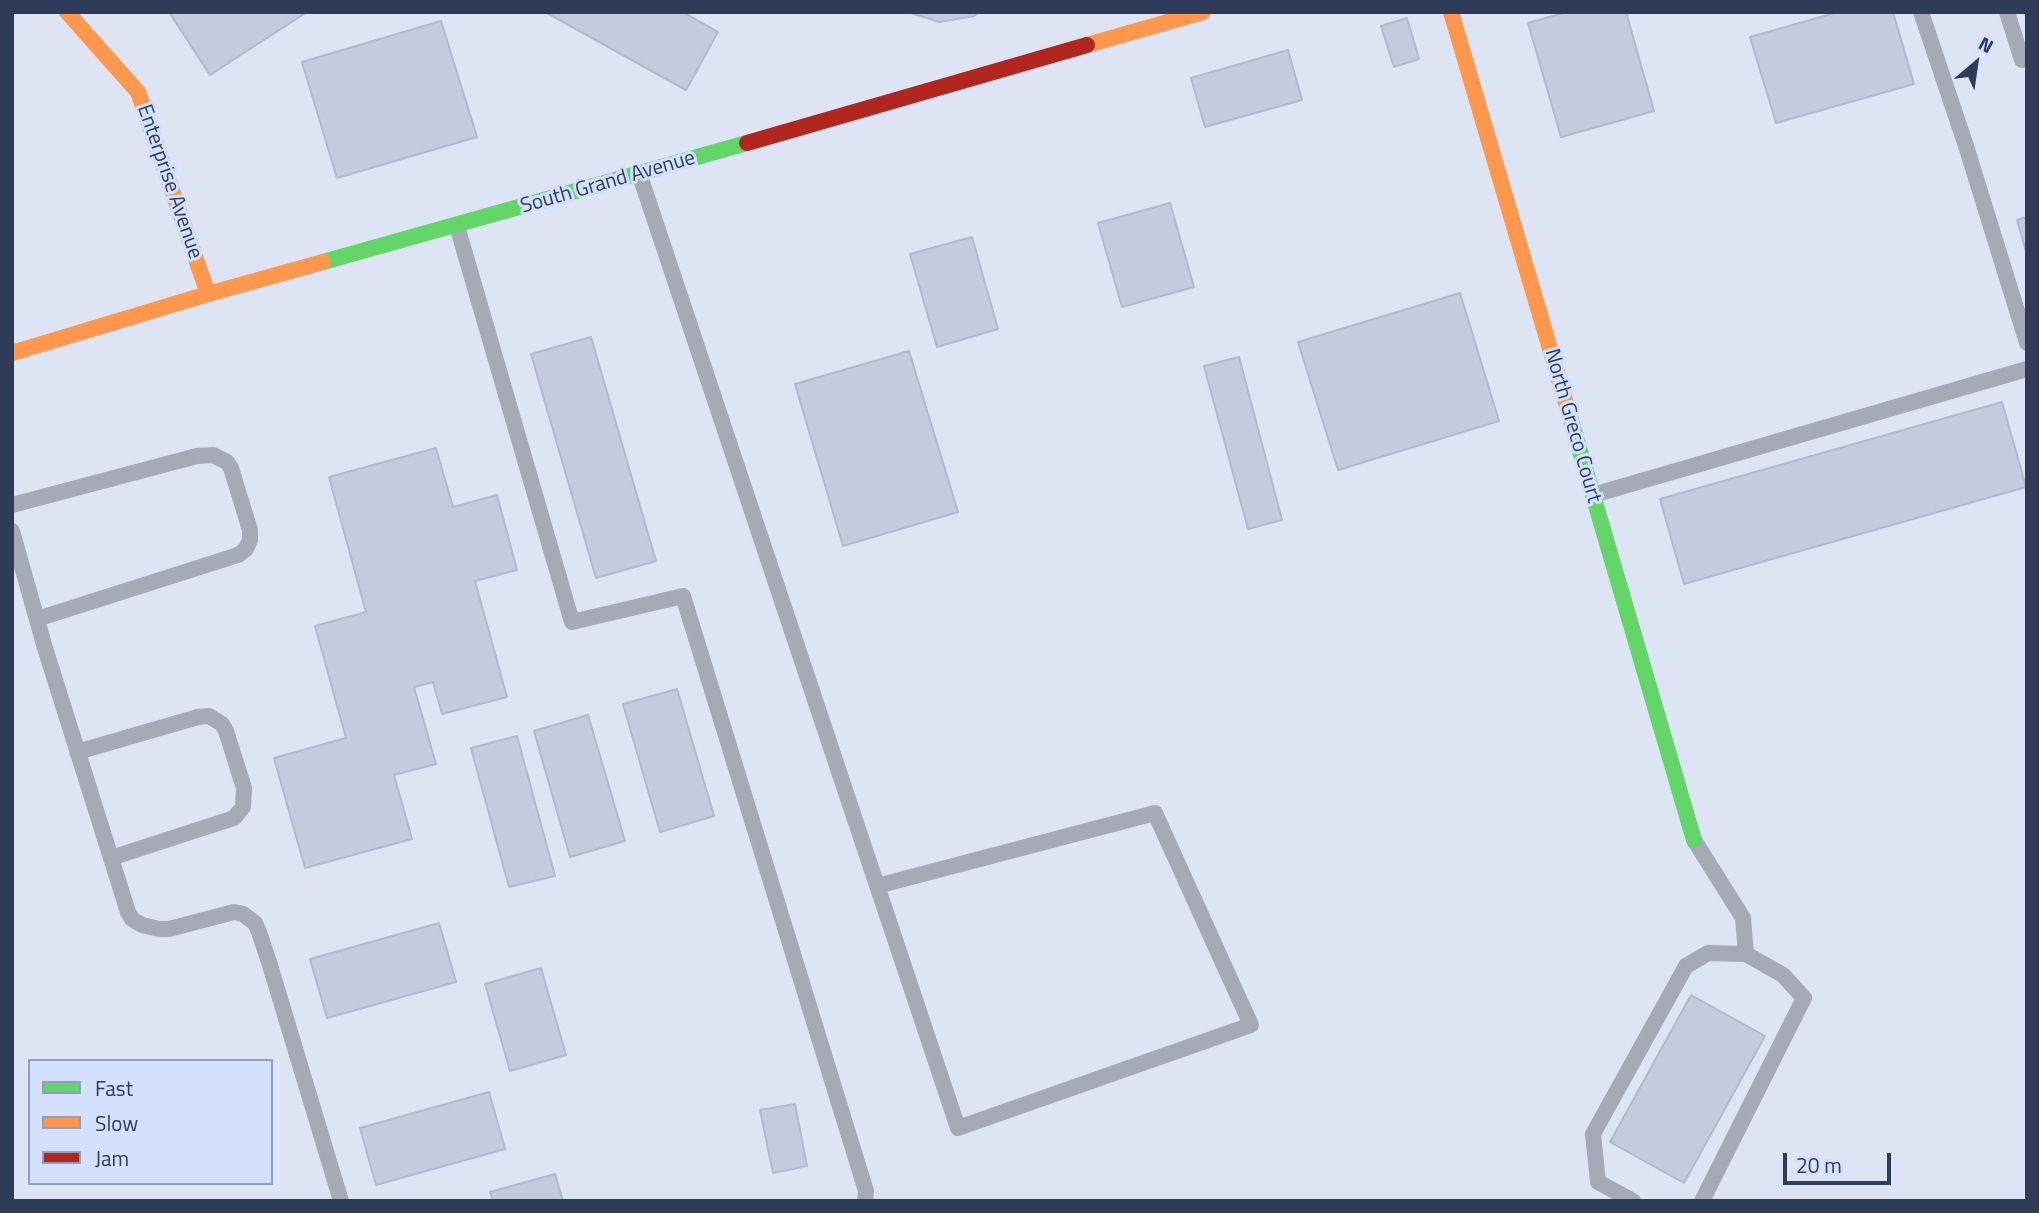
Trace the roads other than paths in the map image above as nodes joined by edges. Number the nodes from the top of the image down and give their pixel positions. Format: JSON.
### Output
{"nodes":[{"id":1,"x":67,"y":12,"type":"edge"},
{"id":2,"x":1203,"y":12,"type":"edge"},
{"id":3,"x":1451,"y":12,"type":"edge"},
{"id":4,"x":1921,"y":12,"type":"edge"},
{"id":5,"x":2007,"y":12,"type":"edge"},
{"id":6,"x":2022,"y":60,"type":"dead end"},
{"id":7,"x":639,"y":173,"type":"junction"},
{"id":8,"x":457,"y":226,"type":"junction"},
{"id":9,"x":208,"y":295,"type":"junction"},
{"id":10,"x":2027,"y":343,"type":"edge"},
{"id":11,"x":12,"y":353,"type":"edge"},
{"id":12,"x":2027,"y":369,"type":"edge"},
{"id":13,"x":1593,"y":495,"type":"junction"},
{"id":14,"x":12,"y":505,"type":"edge"},
{"id":15,"x":12,"y":531,"type":"edge"},
{"id":16,"x":37,"y":619,"type":"junction"},
{"id":17,"x":77,"y":752,"type":"junction"},
{"id":18,"x":1694,"y":840,"type":"joint"},
{"id":19,"x":111,"y":858,"type":"junction"},
{"id":20,"x":877,"y":886,"type":"junction"},
{"id":21,"x":1746,"y":954,"type":"junction"},
{"id":22,"x":341,"y":1201,"type":"edge"},
{"id":23,"x":865,"y":1201,"type":"edge"},
{"id":24,"x":1633,"y":1201,"type":"edge"},
{"id":25,"x":1702,"y":1201,"type":"edge"}],
"edges":[{"from":1,"to":9,"type":"street","name":"Enterprise Avenue"},
{"from":2,"to":7,"type":"street","name":"South Grand Avenue"},
{"from":3,"to":13,"type":"street","name":"North Greco Court"},
{"from":4,"to":10,"type":"lane"},
{"from":5,"to":6,"type":"lane"},
{"from":7,"to":8,"type":"street","name":"South Grand Avenue"},
{"from":7,"to":20,"type":"lane"},
{"from":8,"to":9,"type":"street","name":"South Grand Avenue"},
{"from":8,"to":23,"type":"lane"},
{"from":9,"to":11,"type":"street","name":"South Grand Avenue"},
{"from":12,"to":13,"type":"lane"},
{"from":13,"to":18,"type":"street","name":"North Greco Court"},
{"from":14,"to":16,"type":"lane"},
{"from":15,"to":16,"type":"lane"},
{"from":16,"to":17,"type":"lane"},
{"from":17,"to":19,"type":"lane"},
{"from":17,"to":19,"type":"lane"},
{"from":18,"to":21,"type":"lane"},
{"from":19,"to":22,"type":"lane"},
{"from":20,"to":20,"type":"lane"},
{"from":21,"to":24,"type":"lane"},
{"from":21,"to":25,"type":"lane"}]}
